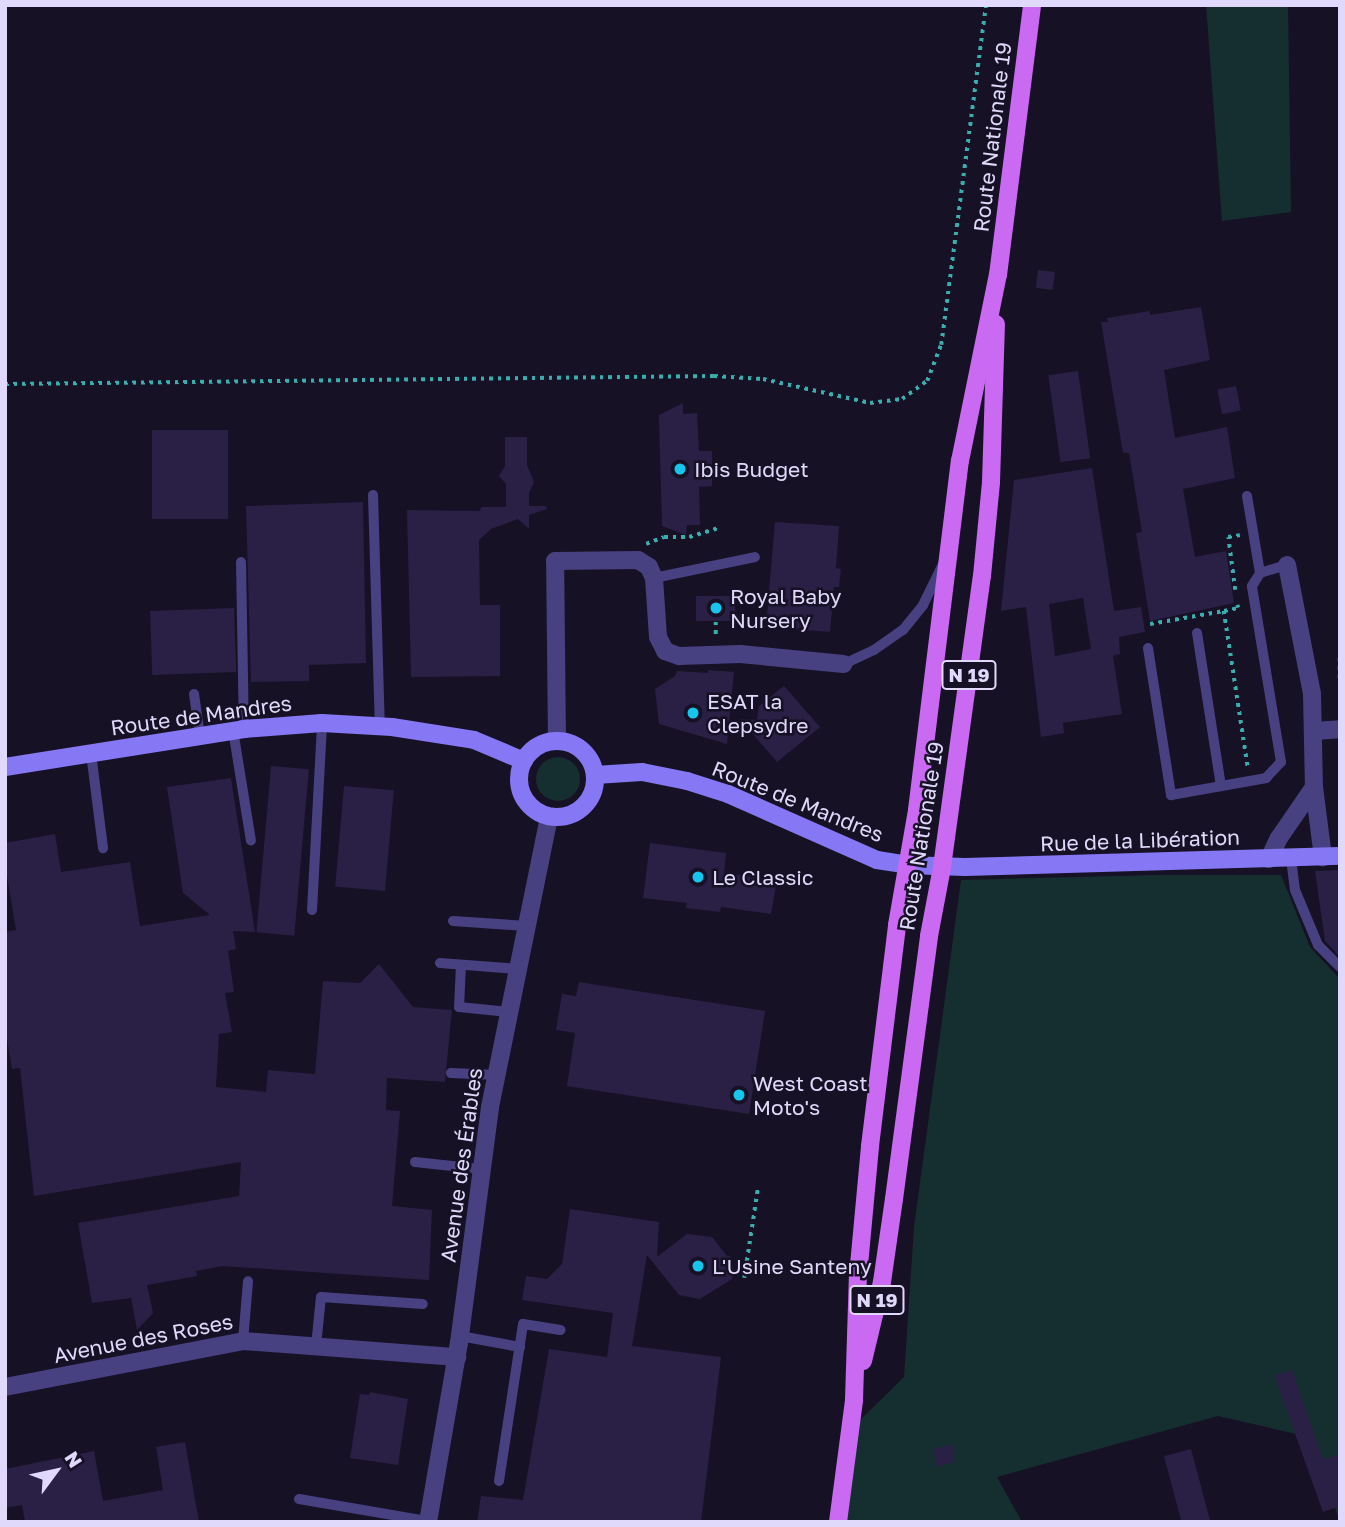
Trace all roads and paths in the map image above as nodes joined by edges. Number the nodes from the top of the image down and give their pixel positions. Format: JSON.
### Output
{"nodes":[{"id":1,"x":986,"y":5,"type":"edge"},
{"id":2,"x":1032,"y":5,"type":"edge"},
{"id":3,"x":998,"y":275,"type":"junction"},
{"id":4,"x":5,"y":384,"type":"edge"},
{"id":5,"x":373,"y":495,"type":"dead end"},
{"id":6,"x":1247,"y":496,"type":"dead end"},
{"id":7,"x":718,"y":528,"type":"dead end"},
{"id":8,"x":1253,"y":533,"type":"junction"},
{"id":9,"x":639,"y":546,"type":"dead end"},
{"id":10,"x":948,"y":554,"type":"junction"},
{"id":11,"x":755,"y":558,"type":"dead end"},
{"id":12,"x":241,"y":562,"type":"dead end"},
{"id":13,"x":1287,"y":565,"type":"joint"},
{"id":14,"x":1260,"y":573,"type":"junction"},
{"id":15,"x":654,"y":578,"type":"junction"},
{"id":16,"x":1224,"y":611,"type":"junction"},
{"id":17,"x":1150,"y":624,"type":"dead end"},
{"id":18,"x":1197,"y":633,"type":"dead end"},
{"id":19,"x":1148,"y":648,"type":"dead end"},
{"id":20,"x":1340,"y":658,"type":"edge"},
{"id":21,"x":845,"y":664,"type":"joint"},
{"id":22,"x":1340,"y":683,"type":"edge"},
{"id":23,"x":194,"y":695,"type":"dead end"},
{"id":24,"x":322,"y":723,"type":"junction"},
{"id":25,"x":380,"y":726,"type":"junction"},
{"id":26,"x":238,"y":729,"type":"junction"},
{"id":27,"x":1340,"y":729,"type":"edge"},
{"id":28,"x":1314,"y":731,"type":"junction"},
{"id":29,"x":200,"y":736,"type":"junction"},
{"id":30,"x":557,"y":741,"type":"junction"},
{"id":31,"x":91,"y":753,"type":"junction"},
{"id":32,"x":524,"y":761,"type":"junction"},
{"id":33,"x":5,"y":767,"type":"edge"},
{"id":34,"x":595,"y":775,"type":"junction"},
{"id":35,"x":1250,"y":781,"type":"junction"},
{"id":36,"x":1221,"y":786,"type":"junction"},
{"id":37,"x":1314,"y":788,"type":"junction"},
{"id":38,"x":549,"y":817,"type":"junction"},
{"id":39,"x":251,"y":841,"type":"dead end"},
{"id":40,"x":103,"y":848,"type":"dead end"},
{"id":41,"x":1331,"y":856,"type":"edge"},
{"id":42,"x":1291,"y":858,"type":"junction"},
{"id":43,"x":1269,"y":859,"type":"junction"},
{"id":44,"x":907,"y":865,"type":"junction"},
{"id":45,"x":942,"y":866,"type":"junction"},
{"id":46,"x":312,"y":910,"type":"dead end"},
{"id":47,"x":453,"y":921,"type":"dead end"},
{"id":48,"x":526,"y":926,"type":"junction"},
{"id":49,"x":440,"y":963,"type":"dead end"},
{"id":50,"x":461,"y":965,"type":"junction"},
{"id":51,"x":1340,"y":967,"type":"edge"},
{"id":52,"x":518,"y":969,"type":"junction"},
{"id":53,"x":509,"y":1012,"type":"junction"},
{"id":54,"x":451,"y":1073,"type":"dead end"},
{"id":55,"x":497,"y":1075,"type":"junction"},
{"id":56,"x":415,"y":1162,"type":"dead end"},
{"id":57,"x":480,"y":1169,"type":"junction"},
{"id":58,"x":758,"y":1187,"type":"dead end"},
{"id":59,"x":744,"y":1278,"type":"dead end"},
{"id":60,"x":248,"y":1282,"type":"dead end"},
{"id":61,"x":423,"y":1304,"type":"dead end"},
{"id":62,"x":561,"y":1330,"type":"dead end"},
{"id":63,"x":460,"y":1336,"type":"junction"},
{"id":64,"x":243,"y":1341,"type":"junction"},
{"id":65,"x":316,"y":1346,"type":"junction"},
{"id":66,"x":520,"y":1347,"type":"junction"},
{"id":67,"x":457,"y":1357,"type":"junction"},
{"id":68,"x":5,"y":1387,"type":"edge"},
{"id":69,"x":854,"y":1399,"type":"junction"},
{"id":70,"x":499,"y":1482,"type":"dead end"},
{"id":71,"x":299,"y":1499,"type":"dead end"},
{"id":72,"x":428,"y":1521,"type":"edge"},
{"id":73,"x":838,"y":1522,"type":"edge"}],
"edges":[{"from":1,"to":4,"type":"path"},
{"from":2,"to":3,"type":"main road","name":"Route Nationale 19","number":"N 19"},
{"from":3,"to":10,"type":"main road","name":"Route Nationale 19","number":"N 19"},
{"from":3,"to":45,"type":"main road","name":"Route Nationale 19","number":"N 19"},
{"from":5,"to":25,"type":"lane"},
{"from":6,"to":8,"type":"lane"},
{"from":7,"to":9,"type":"path"},
{"from":8,"to":14,"type":"lane"},
{"from":8,"to":16,"type":"path"},
{"from":10,"to":21,"type":"lane"},
{"from":10,"to":44,"type":"main road","name":"Route Nationale 19","number":"N 19"},
{"from":11,"to":15,"type":"lane"},
{"from":12,"to":26,"type":"lane"},
{"from":13,"to":14,"type":"lane"},
{"from":13,"to":28,"type":"street"},
{"from":14,"to":35,"type":"lane"},
{"from":15,"to":21,"type":"street"},
{"from":15,"to":30,"type":"street"},
{"from":16,"to":17,"type":"path"},
{"from":16,"to":35,"type":"path"},
{"from":18,"to":36,"type":"lane"},
{"from":19,"to":36,"type":"lane"},
{"from":20,"to":22,"type":"path"},
{"from":23,"to":29,"type":"lane"},
{"from":24,"to":25,"type":"street","name":"Route de Mandres"},
{"from":24,"to":26,"type":"street","name":"Route de Mandres"},
{"from":24,"to":46,"type":"lane"},
{"from":25,"to":32,"type":"street","name":"Route de Mandres"},
{"from":26,"to":29,"type":"street","name":"Route de Mandres"},
{"from":26,"to":39,"type":"lane"},
{"from":27,"to":28,"type":"street"},
{"from":28,"to":37,"type":"street"},
{"from":29,"to":31,"type":"street","name":"Route de Mandres"},
{"from":30,"to":32,"type":"street"},
{"from":30,"to":34,"type":"street"},
{"from":31,"to":33,"type":"street","name":"Route de Mandres"},
{"from":31,"to":40,"type":"lane"},
{"from":32,"to":38,"type":"street"},
{"from":34,"to":38,"type":"street"},
{"from":34,"to":44,"type":"street","name":"Route de Mandres"},
{"from":35,"to":36,"type":"lane"},
{"from":37,"to":41,"type":"street"},
{"from":37,"to":43,"type":"street"},
{"from":38,"to":48,"type":"street","name":"Avenue des Érables"},
{"from":41,"to":42,"type":"street","name":"Rue de la Libération"},
{"from":42,"to":43,"type":"street","name":"Rue de la Libération"},
{"from":42,"to":51,"type":"lane"},
{"from":43,"to":45,"type":"street","name":"Rue de la Libération"},
{"from":44,"to":45,"type":"street","name":"Route de Mandres"},
{"from":44,"to":69,"type":"main road","name":"Route Nationale 19","number":"N 19"},
{"from":45,"to":69,"type":"main road","name":"Route Nationale 19","number":"N 19"},
{"from":47,"to":48,"type":"lane"},
{"from":48,"to":52,"type":"street","name":"Avenue des Érables"},
{"from":49,"to":50,"type":"lane"},
{"from":50,"to":52,"type":"lane"},
{"from":50,"to":53,"type":"lane"},
{"from":52,"to":53,"type":"street","name":"Avenue des Érables"},
{"from":53,"to":55,"type":"street","name":"Avenue des Érables"},
{"from":54,"to":55,"type":"lane"},
{"from":55,"to":57,"type":"street","name":"Avenue des Érables"},
{"from":56,"to":57,"type":"lane"},
{"from":57,"to":63,"type":"street","name":"Avenue des Érables"},
{"from":58,"to":59,"type":"path"},
{"from":60,"to":64,"type":"lane"},
{"from":61,"to":65,"type":"lane"},
{"from":62,"to":66,"type":"lane"},
{"from":63,"to":66,"type":"lane"},
{"from":63,"to":67,"type":"street","name":"Avenue des Érables"},
{"from":64,"to":65,"type":"street","name":"Avenue des Roses"},
{"from":64,"to":68,"type":"street","name":"Avenue des Roses"},
{"from":65,"to":67,"type":"street","name":"Avenue des Roses"},
{"from":66,"to":70,"type":"lane"},
{"from":67,"to":72,"type":"street","name":"Avenue des Érables"},
{"from":69,"to":73,"type":"main road","name":"Route Nationale 19","number":"N 19"},
{"from":71,"to":72,"type":"lane"}]}
